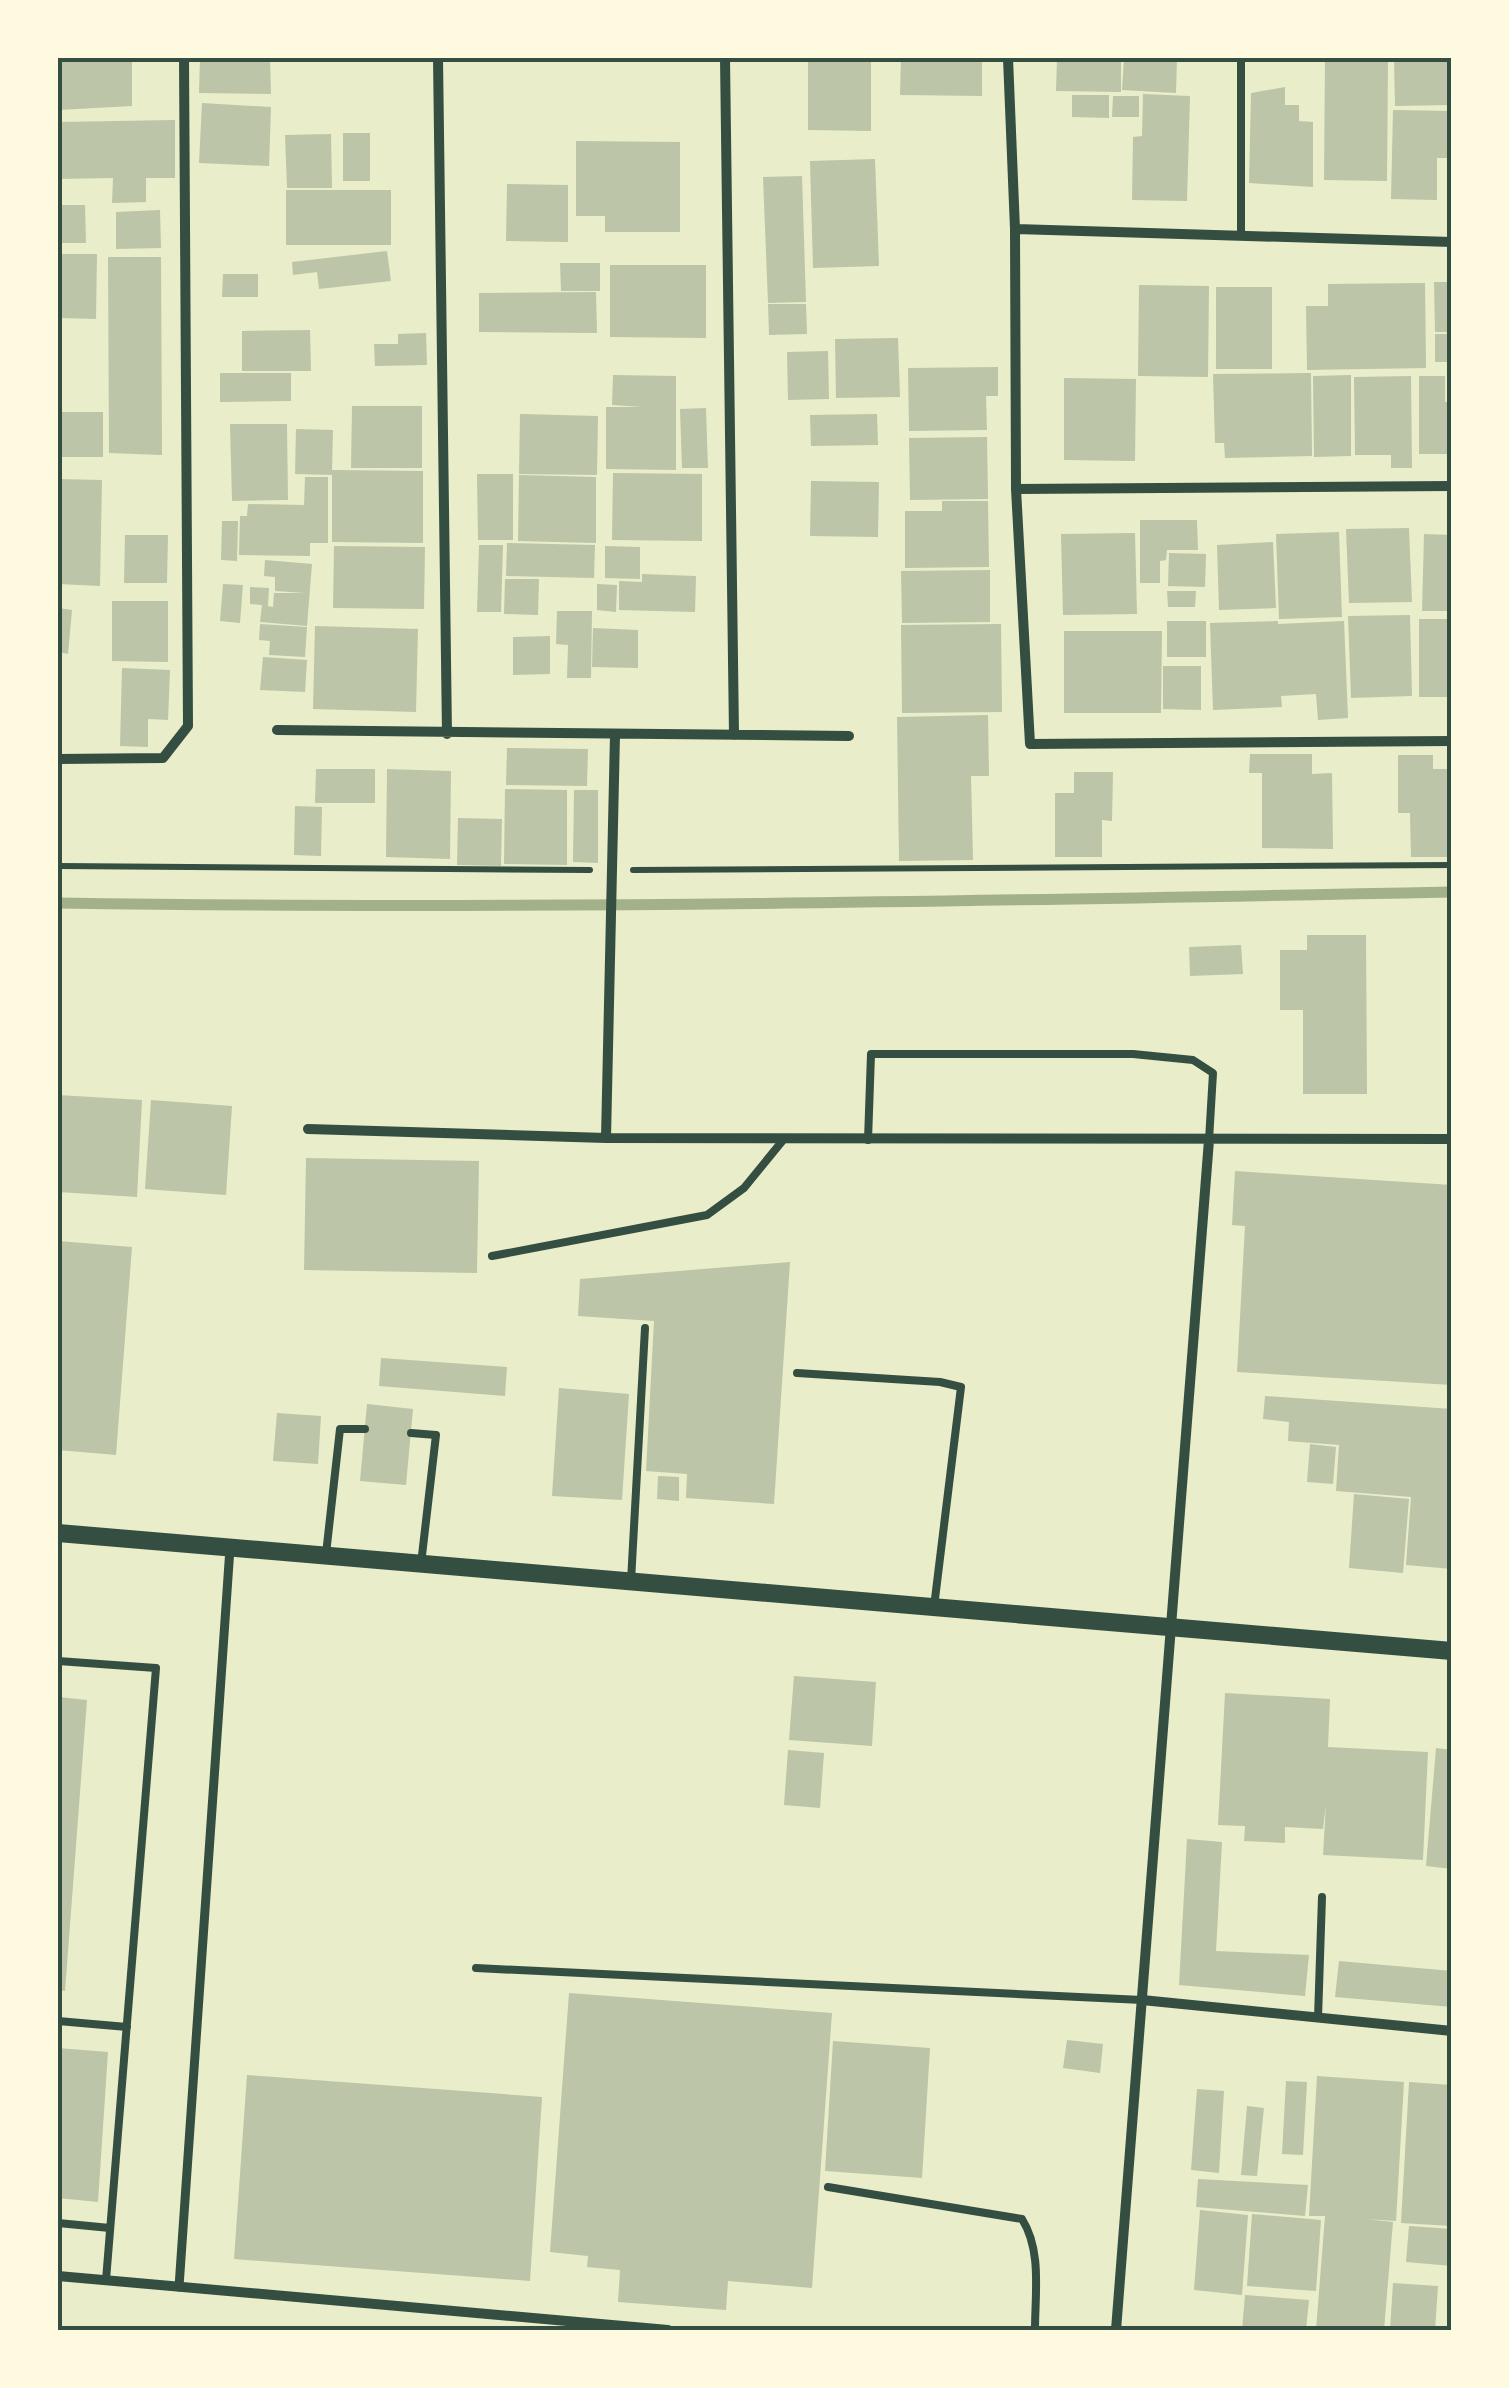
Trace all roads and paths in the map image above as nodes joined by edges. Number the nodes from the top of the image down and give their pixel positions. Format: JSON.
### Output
{"nodes":[{"id":1,"x":184,"y":58,"type":"edge"},
{"id":2,"x":438,"y":58,"type":"edge"},
{"id":3,"x":724,"y":58,"type":"edge"},
{"id":4,"x":1008,"y":58,"type":"edge"},
{"id":5,"x":1241,"y":58,"type":"edge"},
{"id":6,"x":1015,"y":229,"type":"junction"},
{"id":7,"x":1241,"y":235,"type":"junction"},
{"id":8,"x":1452,"y":242,"type":"edge"},
{"id":9,"x":1452,"y":486,"type":"edge"},
{"id":10,"x":1016,"y":490,"type":"junction"},
{"id":11,"x":276,"y":730,"type":"dead end"},
{"id":12,"x":447,"y":734,"type":"junction"},
{"id":13,"x":734,"y":735,"type":"junction"},
{"id":14,"x":615,"y":736,"type":"junction"},
{"id":15,"x":850,"y":736,"type":"dead end"},
{"id":16,"x":1452,"y":741,"type":"edge"},
{"id":17,"x":58,"y":759,"type":"edge"},
{"id":18,"x":1452,"y":865,"type":"edge"},
{"id":19,"x":58,"y":866,"type":"edge"},
{"id":20,"x":611,"y":870,"type":"junction"},
{"id":21,"x":308,"y":1129,"type":"dead end"},
{"id":22,"x":606,"y":1138,"type":"junction"},
{"id":23,"x":784,"y":1139,"type":"junction"},
{"id":24,"x":868,"y":1140,"type":"junction"},
{"id":25,"x":1209,"y":1140,"type":"junction"},
{"id":26,"x":1452,"y":1140,"type":"edge"},
{"id":27,"x":492,"y":1256,"type":"dead end"},
{"id":28,"x":646,"y":1328,"type":"dead end"},
{"id":29,"x":797,"y":1373,"type":"dead end"},
{"id":30,"x":365,"y":1429,"type":"dead end"},
{"id":31,"x":411,"y":1433,"type":"dead end"},
{"id":32,"x":58,"y":1533,"type":"edge"},
{"id":33,"x":230,"y":1548,"type":"junction"},
{"id":34,"x":326,"y":1556,"type":"junction"},
{"id":35,"x":421,"y":1564,"type":"junction"},
{"id":36,"x":632,"y":1581,"type":"junction"},
{"id":37,"x":934,"y":1607,"type":"junction"},
{"id":38,"x":1171,"y":1628,"type":"junction"},
{"id":39,"x":1452,"y":1651,"type":"edge"},
{"id":40,"x":58,"y":1660,"type":"edge"},
{"id":41,"x":1322,"y":1897,"type":"dead end"},
{"id":42,"x":476,"y":1968,"type":"dead end"},
{"id":43,"x":1142,"y":2000,"type":"junction"},
{"id":44,"x":1318,"y":2018,"type":"junction"},
{"id":45,"x":58,"y":2021,"type":"edge"},
{"id":46,"x":126,"y":2027,"type":"junction"},
{"id":47,"x":1452,"y":2030,"type":"edge"},
{"id":48,"x":828,"y":2188,"type":"dead end"},
{"id":49,"x":58,"y":2223,"type":"edge"},
{"id":50,"x":110,"y":2228,"type":"junction"},
{"id":51,"x":58,"y":2276,"type":"edge"},
{"id":52,"x":106,"y":2280,"type":"junction"},
{"id":53,"x":178,"y":2287,"type":"junction"},
{"id":54,"x":668,"y":2330,"type":"edge"},
{"id":55,"x":1035,"y":2330,"type":"edge"},
{"id":56,"x":1116,"y":2330,"type":"edge"}],
"edges":[{"from":1,"to":17,"type":"street"},
{"from":2,"to":12,"type":"street"},
{"from":3,"to":13,"type":"street"},
{"from":4,"to":6,"type":"street"},
{"from":5,"to":7,"type":"lane"},
{"from":6,"to":7,"type":"street"},
{"from":6,"to":10,"type":"street"},
{"from":7,"to":8,"type":"street"},
{"from":9,"to":10,"type":"street"},
{"from":10,"to":16,"type":"street"},
{"from":11,"to":12,"type":"street"},
{"from":12,"to":14,"type":"street"},
{"from":13,"to":14,"type":"street"},
{"from":13,"to":15,"type":"street"},
{"from":14,"to":20,"type":"street"},
{"from":18,"to":20,"type":"path"},
{"from":19,"to":20,"type":"path"},
{"from":20,"to":22,"type":"street"},
{"from":21,"to":22,"type":"street"},
{"from":22,"to":23,"type":"street"},
{"from":23,"to":24,"type":"street"},
{"from":23,"to":27,"type":"lane"},
{"from":24,"to":25,"type":"street"},
{"from":24,"to":25,"type":"lane"},
{"from":25,"to":26,"type":"street"},
{"from":25,"to":38,"type":"street"},
{"from":28,"to":36,"type":"lane"},
{"from":29,"to":37,"type":"lane"},
{"from":30,"to":34,"type":"lane"},
{"from":31,"to":35,"type":"lane"},
{"from":32,"to":33,"type":"street"},
{"from":33,"to":34,"type":"street"},
{"from":33,"to":53,"type":"street"},
{"from":34,"to":35,"type":"street"},
{"from":35,"to":36,"type":"street"},
{"from":36,"to":37,"type":"street"},
{"from":37,"to":38,"type":"street"},
{"from":38,"to":39,"type":"street"},
{"from":38,"to":43,"type":"street"},
{"from":40,"to":46,"type":"lane"},
{"from":41,"to":44,"type":"lane"},
{"from":42,"to":43,"type":"lane"},
{"from":43,"to":44,"type":"street"},
{"from":43,"to":56,"type":"street"},
{"from":44,"to":47,"type":"street"},
{"from":45,"to":46,"type":"lane"},
{"from":46,"to":50,"type":"lane"},
{"from":48,"to":55,"type":"lane"},
{"from":49,"to":50,"type":"lane"},
{"from":50,"to":52,"type":"lane"},
{"from":51,"to":52,"type":"street"},
{"from":52,"to":53,"type":"street"},
{"from":53,"to":54,"type":"street"}]}
